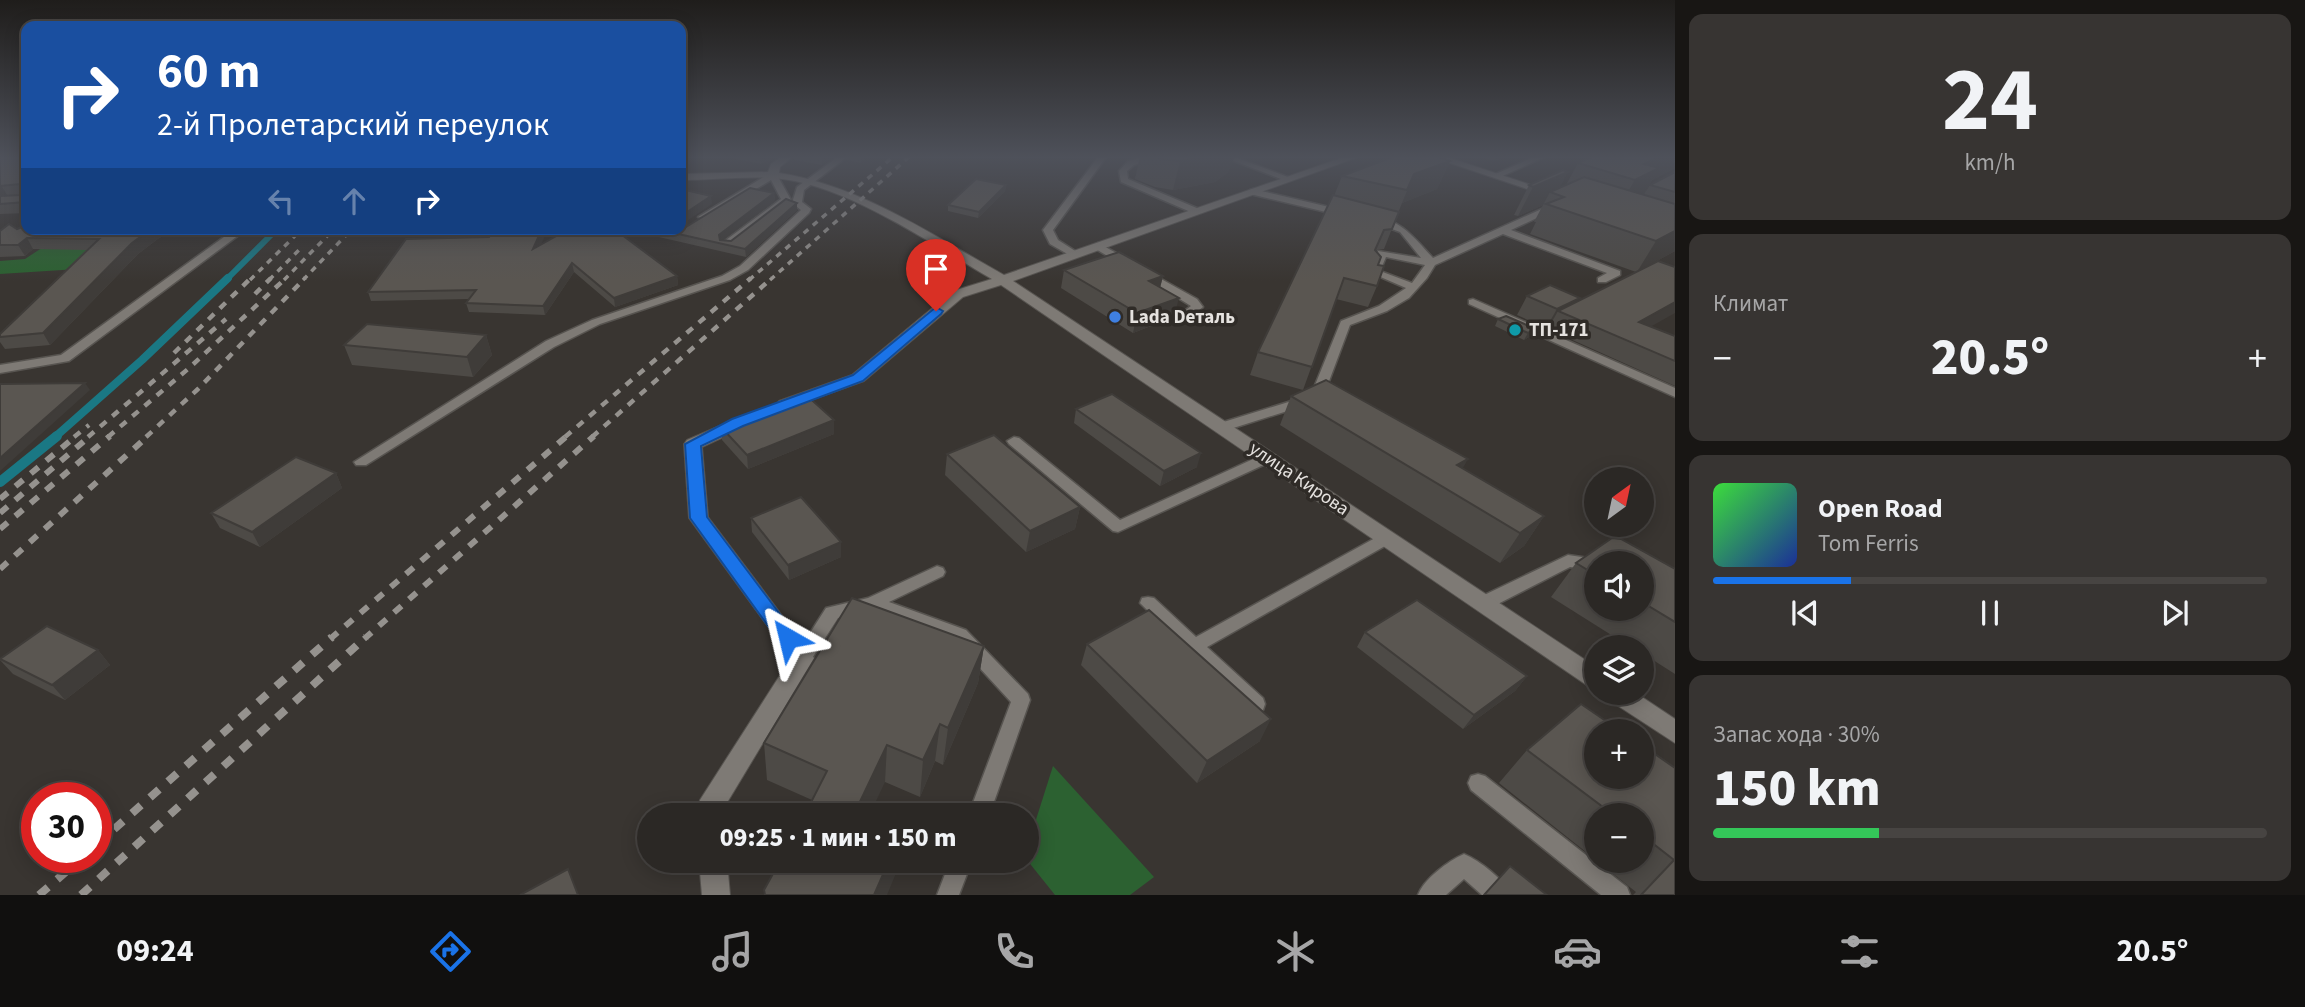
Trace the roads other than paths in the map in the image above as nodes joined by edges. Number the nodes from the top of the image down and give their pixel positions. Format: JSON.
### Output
{"nodes":[{"id":1,"x":736,"y":198,"type":"edge"},
{"id":2,"x":785,"y":198,"type":"edge"},
{"id":3,"x":798,"y":198,"type":"edge"},
{"id":4,"x":855,"y":198,"type":"edge"},
{"id":5,"x":1072,"y":198,"type":"edge"},
{"id":6,"x":1165,"y":198,"type":"edge"},
{"id":7,"x":1235,"y":198,"type":"edge"},
{"id":8,"x":1277,"y":198,"type":"edge"},
{"id":9,"x":1565,"y":198,"type":"edge"},
{"id":10,"x":1569,"y":199,"type":"joint"},
{"id":11,"x":1196,"y":211,"type":"junction"},
{"id":12,"x":1353,"y":215,"type":"edge"},
{"id":13,"x":1366,"y":218,"type":"edge"},
{"id":14,"x":696,"y":222,"type":"edge"},
{"id":15,"x":1502,"y":230,"type":"junction"},
{"id":16,"x":235,"y":235,"type":"edge"},
{"id":17,"x":726,"y":245,"type":"edge"},
{"id":18,"x":1098,"y":246,"type":"junction"},
{"id":19,"x":1075,"y":254,"type":"junction"},
{"id":20,"x":1431,"y":263,"type":"junction"},
{"id":21,"x":1003,"y":280,"type":"junction"},
{"id":22,"x":1602,"y":280,"type":"dead end"},
{"id":23,"x":1413,"y":287,"type":"junction"},
{"id":24,"x":1473,"y":302,"type":"dead end"},
{"id":25,"x":1182,"y":318,"type":"edge"},
{"id":26,"x":0,"y":369,"type":"edge"},
{"id":27,"x":1675,"y":393,"type":"edge"},
{"id":28,"x":1222,"y":428,"type":"junction"},
{"id":29,"x":1014,"y":440,"type":"dead end"},
{"id":30,"x":1267,"y":458,"type":"junction"},
{"id":31,"x":361,"y":462,"type":"dead end"},
{"id":32,"x":1386,"y":538,"type":"junction"},
{"id":33,"x":1584,"y":563,"type":"edge"},
{"id":34,"x":937,"y":572,"type":"dead end"},
{"id":35,"x":872,"y":603,"type":"junction"},
{"id":36,"x":1148,"y":603,"type":"dead end"},
{"id":37,"x":1484,"y":603,"type":"junction"},
{"id":38,"x":1194,"y":646,"type":"junction"},
{"id":39,"x":803,"y":659,"type":"junction"},
{"id":40,"x":1584,"y":671,"type":"edge"},
{"id":41,"x":1256,"y":704,"type":"edge"},
{"id":42,"x":1635,"y":705,"type":"edge"},
{"id":43,"x":1675,"y":732,"type":"edge"},
{"id":44,"x":1478,"y":783,"type":"dead end"},
{"id":45,"x":713,"y":803,"type":"edge"},
{"id":46,"x":983,"y":803,"type":"edge"},
{"id":47,"x":714,"y":873,"type":"edge"},
{"id":48,"x":956,"y":873,"type":"edge"},
{"id":49,"x":716,"y":895,"type":"edge"},
{"id":50,"x":948,"y":895,"type":"edge"},
{"id":51,"x":1429,"y":895,"type":"edge"},
{"id":52,"x":1499,"y":895,"type":"edge"},
{"id":53,"x":1619,"y":895,"type":"edge"}],
"edges":[{"from":1,"to":14,"type":"lane"},
{"from":2,"to":17,"type":"lane"},
{"from":3,"to":31,"type":"lane"},
{"from":4,"to":21,"type":"street","name":"улица Кирова"},
{"from":5,"to":19,"type":"lane"},
{"from":6,"to":11,"type":"lane"},
{"from":7,"to":11,"type":"street"},
{"from":8,"to":12,"type":"lane"},
{"from":9,"to":10,"type":"street"},
{"from":10,"to":15,"type":"lane"},
{"from":11,"to":18,"type":"street"},
{"from":13,"to":20,"type":"lane"},
{"from":15,"to":20,"type":"lane"},
{"from":15,"to":22,"type":"lane"},
{"from":16,"to":26,"type":"lane"},
{"from":18,"to":19,"type":"street"},
{"from":18,"to":25,"type":"lane"},
{"from":19,"to":21,"type":"street"},
{"from":20,"to":23,"type":"lane"},
{"from":20,"to":23,"type":"lane"},
{"from":21,"to":28,"type":"street","name":"улица Кирова"},
{"from":21,"to":39,"type":"street"},
{"from":23,"to":28,"type":"lane"},
{"from":24,"to":27,"type":"lane"},
{"from":28,"to":30,"type":"street","name":"улица Кирова"},
{"from":29,"to":30,"type":"lane"},
{"from":30,"to":32,"type":"street","name":"улица Кирова"},
{"from":32,"to":37,"type":"street","name":"улица Кирова"},
{"from":32,"to":38,"type":"lane"},
{"from":33,"to":37,"type":"lane"},
{"from":34,"to":35,"type":"lane"},
{"from":35,"to":39,"type":"lane"},
{"from":35,"to":46,"type":"lane"},
{"from":36,"to":38,"type":"lane"},
{"from":37,"to":40,"type":"street","name":"улица Кирова"},
{"from":38,"to":41,"type":"lane"},
{"from":39,"to":45,"type":"street"},
{"from":42,"to":43,"type":"street"},
{"from":44,"to":53,"type":"lane"},
{"from":47,"to":49,"type":"street"},
{"from":48,"to":50,"type":"lane"},
{"from":51,"to":52,"type":"lane"}]}
